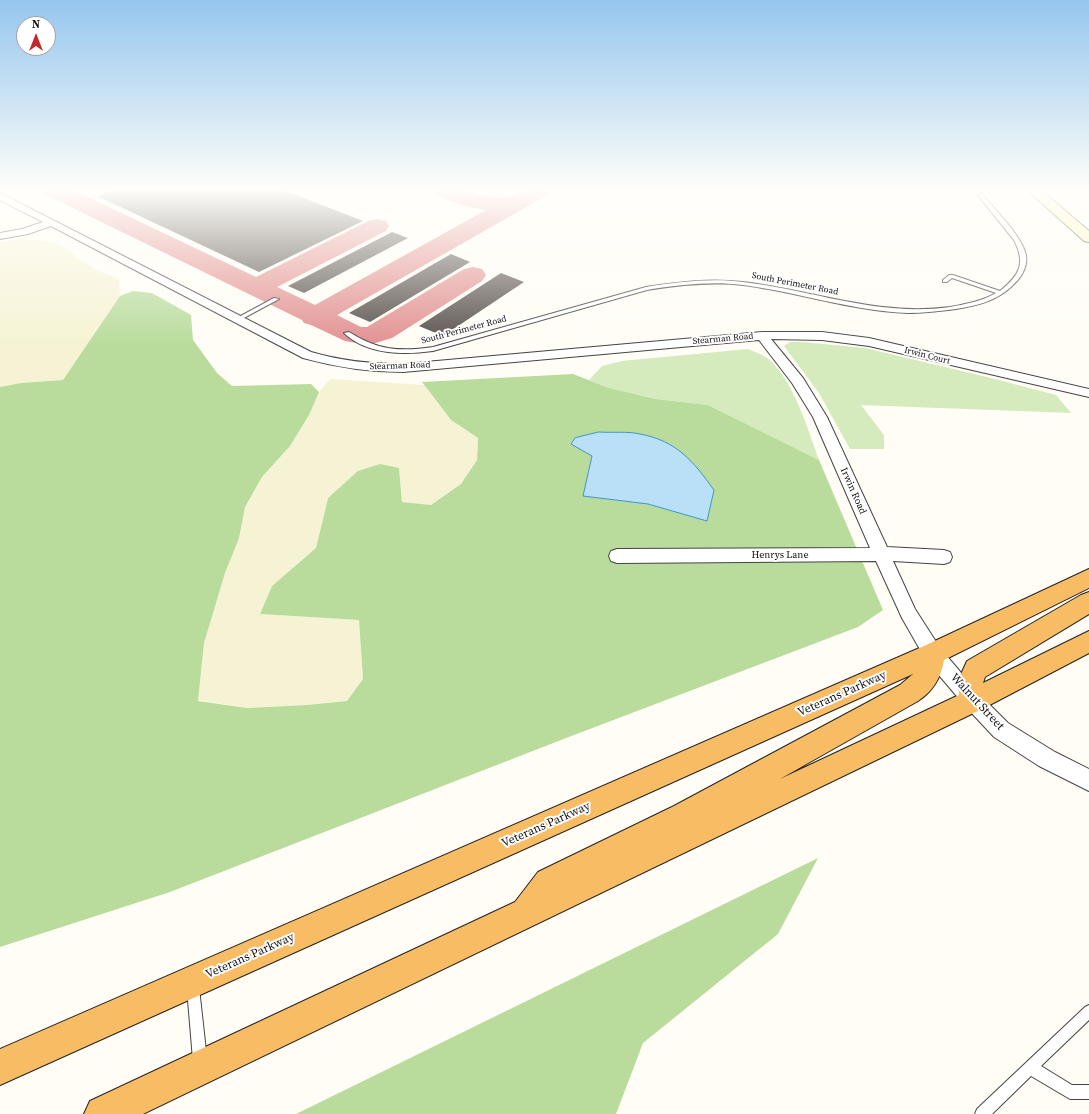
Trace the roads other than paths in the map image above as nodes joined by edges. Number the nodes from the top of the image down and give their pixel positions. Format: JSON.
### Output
{"nodes":[{"id":1,"x":86,"y":241,"type":"edge"},
{"id":2,"x":1017,"y":241,"type":"edge"},
{"id":3,"x":945,"y":281,"type":"dead end"},
{"id":4,"x":1000,"y":293,"type":"junction"},
{"id":5,"x":276,"y":298,"type":"dead end"},
{"id":6,"x":238,"y":319,"type":"junction"},
{"id":7,"x":347,"y":333,"type":"dead end"},
{"id":8,"x":762,"y":336,"type":"junction"},
{"id":9,"x":1089,"y":393,"type":"edge"},
{"id":10,"x":880,"y":555,"type":"junction"},
{"id":11,"x":617,"y":556,"type":"dead end"},
{"id":12,"x":944,"y":557,"type":"dead end"},
{"id":13,"x":1089,"y":578,"type":"edge"},
{"id":14,"x":1089,"y":602,"type":"edge"},
{"id":15,"x":1089,"y":641,"type":"edge"},
{"id":16,"x":933,"y":654,"type":"junction"},
{"id":17,"x":973,"y":701,"type":"junction"},
{"id":18,"x":1089,"y":780,"type":"edge"},
{"id":19,"x":524,"y":915,"type":"junction"},
{"id":20,"x":193,"y":982,"type":"junction"},
{"id":21,"x":1089,"y":1011,"type":"edge"},
{"id":22,"x":0,"y":1066,"type":"edge"},
{"id":23,"x":201,"y":1068,"type":"junction"},
{"id":24,"x":1031,"y":1068,"type":"junction"},
{"id":25,"x":1089,"y":1092,"type":"edge"},
{"id":26,"x":103,"y":1114,"type":"edge"},
{"id":27,"x":982,"y":1114,"type":"edge"}],
"edges":[{"from":1,"to":6,"type":"street","name":"Stearman Road"},
{"from":2,"to":4,"type":"lane","name":"South Perimeter Road"},
{"from":3,"to":4,"type":"lane"},
{"from":4,"to":7,"type":"lane","name":"South Perimeter Road"},
{"from":5,"to":6,"type":"lane"},
{"from":6,"to":8,"type":"street","name":"Stearman Road"},
{"from":8,"to":9,"type":"street","name":"Irwin Court"},
{"from":8,"to":10,"type":"street","name":"Irwin Road"},
{"from":10,"to":11,"type":"street","name":"Henrys Lane"},
{"from":10,"to":12,"type":"street","name":"Henrys Lane"},
{"from":10,"to":16,"type":"street","name":"Irwin Road"},
{"from":13,"to":16,"type":"highway","name":"Veterans Parkway"},
{"from":14,"to":17,"type":"highway"},
{"from":15,"to":17,"type":"highway"},
{"from":16,"to":17,"type":"street","name":"Walnut Street"},
{"from":16,"to":19,"type":"highway"},
{"from":16,"to":20,"type":"highway","name":"Veterans Parkway"},
{"from":17,"to":18,"type":"street","name":"Walnut Street"},
{"from":17,"to":19,"type":"highway"},
{"from":19,"to":23,"type":"highway"},
{"from":20,"to":22,"type":"highway","name":"Veterans Parkway"},
{"from":20,"to":23,"type":"lane"},
{"from":21,"to":24,"type":"lane"},
{"from":23,"to":26,"type":"highway"},
{"from":24,"to":25,"type":"lane"},
{"from":24,"to":27,"type":"lane"}]}
